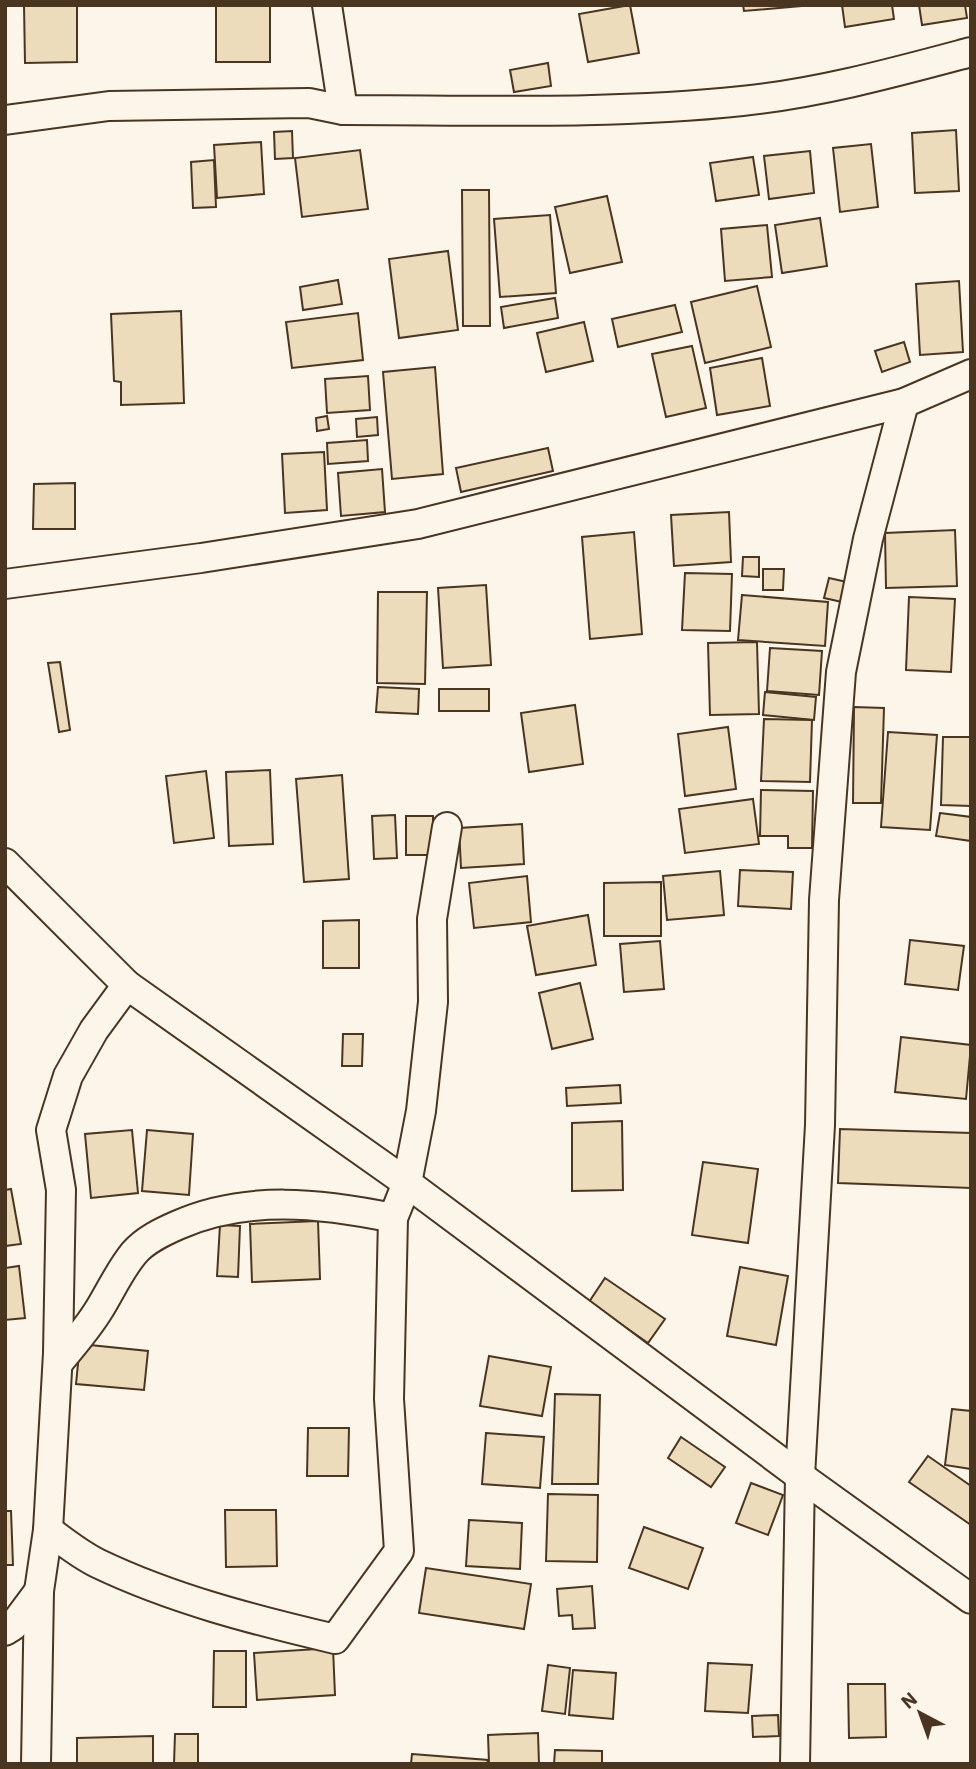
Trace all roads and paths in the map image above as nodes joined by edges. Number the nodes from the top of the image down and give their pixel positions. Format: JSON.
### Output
{"nodes":[{"id":1,"x":327,"y":5,"type":"edge"},
{"id":2,"x":971,"y":52,"type":"edge"},
{"id":3,"x":343,"y":110,"type":"junction"},
{"id":4,"x":5,"y":120,"type":"edge"},
{"id":5,"x":971,"y":374,"type":"edge"},
{"id":6,"x":904,"y":403,"type":"junction"},
{"id":7,"x":5,"y":584,"type":"edge"},
{"id":8,"x":447,"y":827,"type":"dead end"},
{"id":9,"x":5,"y":863,"type":"edge"},
{"id":10,"x":127,"y":985,"type":"junction"},
{"id":11,"x":407,"y":1183,"type":"junction"},
{"id":12,"x":393,"y":1218,"type":"junction"},
{"id":13,"x":58,"y":1363,"type":"junction"},
{"id":14,"x":800,"y":1476,"type":"junction"},
{"id":15,"x":48,"y":1530,"type":"junction"},
{"id":16,"x":39,"y":1591,"type":"junction"},
{"id":17,"x":971,"y":1599,"type":"edge"},
{"id":18,"x":5,"y":1631,"type":"edge"},
{"id":19,"x":36,"y":1764,"type":"edge"},
{"id":20,"x":795,"y":1764,"type":"edge"}],
"edges":[{"from":1,"to":3,"type":"street"},
{"from":2,"to":3,"type":"street"},
{"from":3,"to":4,"type":"street"},
{"from":5,"to":6,"type":"street"},
{"from":6,"to":7,"type":"street"},
{"from":6,"to":14,"type":"street"},
{"from":8,"to":11,"type":"street"},
{"from":9,"to":10,"type":"street"},
{"from":10,"to":11,"type":"street"},
{"from":10,"to":13,"type":"street"},
{"from":11,"to":12,"type":"street"},
{"from":11,"to":14,"type":"street"},
{"from":12,"to":13,"type":"street"},
{"from":12,"to":15,"type":"street"},
{"from":13,"to":15,"type":"street"},
{"from":14,"to":17,"type":"street"},
{"from":14,"to":20,"type":"street"},
{"from":15,"to":16,"type":"street"},
{"from":16,"to":18,"type":"street"},
{"from":16,"to":19,"type":"street"}]}
